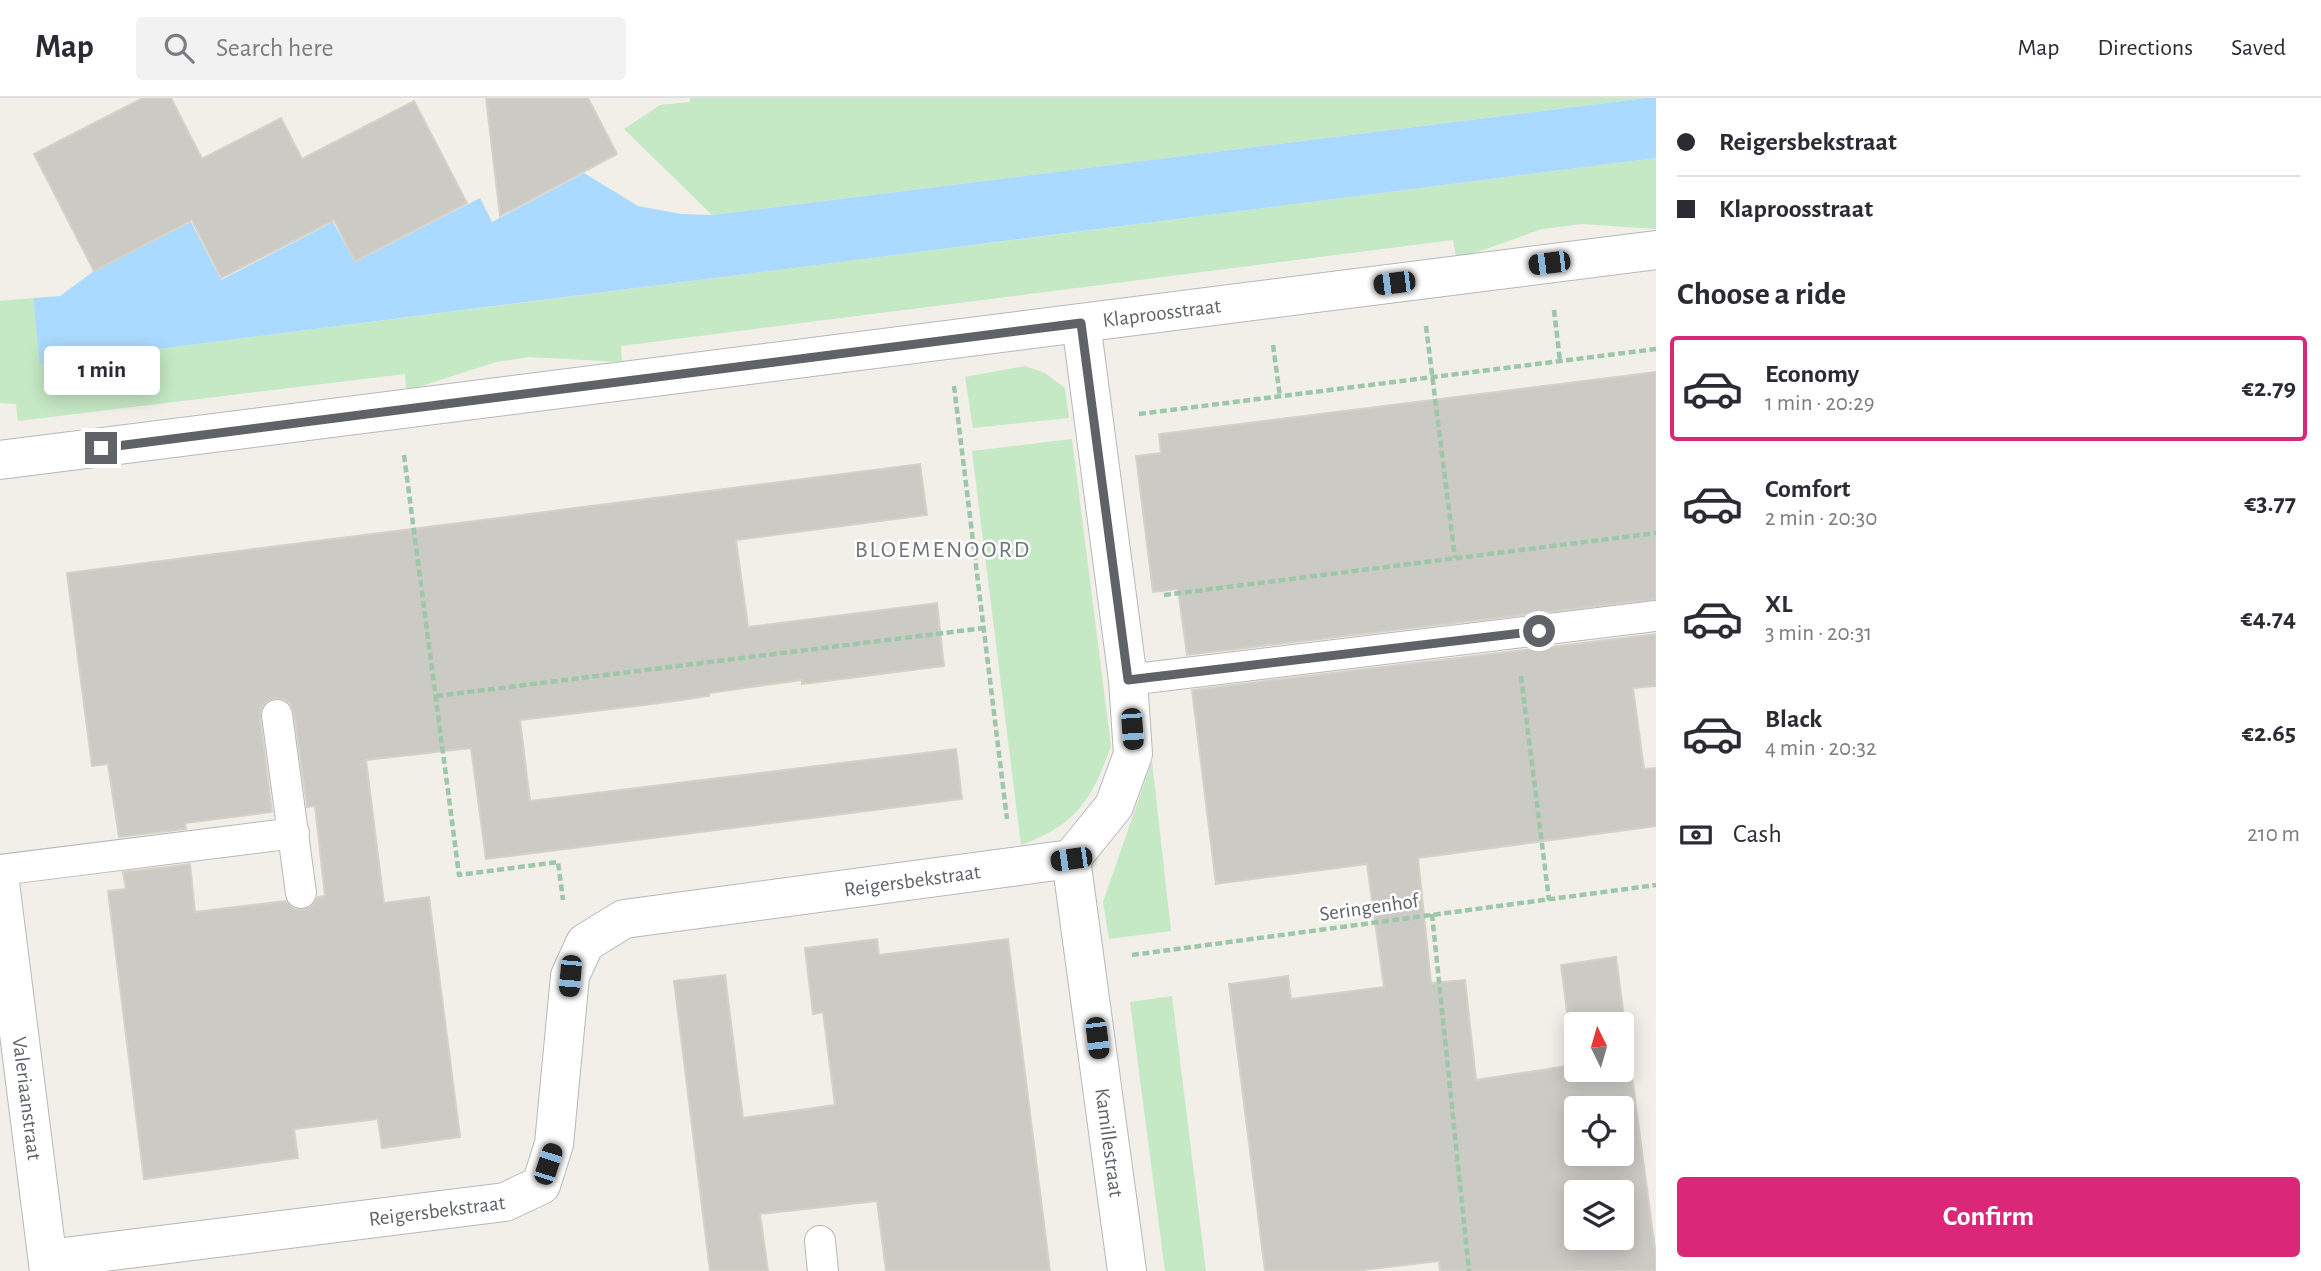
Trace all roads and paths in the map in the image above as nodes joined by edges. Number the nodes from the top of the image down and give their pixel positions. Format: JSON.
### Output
{"nodes":[{"id":1,"x":1656,"y":250,"type":"edge"},
{"id":2,"x":1420,"y":280,"type":"junction"},
{"id":3,"x":1081,"y":323,"type":"junction"},
{"id":4,"x":949,"y":340,"type":"junction"},
{"id":5,"x":1656,"y":349,"type":"edge"},
{"id":6,"x":1432,"y":378,"type":"junction"},
{"id":7,"x":398,"y":410,"type":"junction"},
{"id":8,"x":1094,"y":420,"type":"junction"},
{"id":9,"x":0,"y":460,"type":"edge"},
{"id":10,"x":1656,"y":533,"type":"edge"},
{"id":11,"x":1455,"y":558,"type":"junction"},
{"id":12,"x":1118,"y":601,"type":"junction"},
{"id":13,"x":1656,"y":616,"type":"edge"},
{"id":14,"x":984,"y":628,"type":"junction"},
{"id":15,"x":1516,"y":633,"type":"junction"},
{"id":16,"x":1128,"y":680,"type":"junction"},
{"id":17,"x":436,"y":696,"type":"junction"},
{"id":18,"x":277,"y":715,"type":"dead end"},
{"id":19,"x":294,"y":833,"type":"junction"},
{"id":20,"x":1071,"y":859,"type":"junction"},
{"id":21,"x":1013,"y":868,"type":"junction"},
{"id":22,"x":0,"y":870,"type":"edge"},
{"id":23,"x":0,"y":883,"type":"edge"},
{"id":24,"x":1656,"y":885,"type":"edge"},
{"id":25,"x":301,"y":893,"type":"dead end"},
{"id":26,"x":1549,"y":900,"type":"junction"},
{"id":27,"x":1432,"y":914,"type":"junction"},
{"id":28,"x":585,"y":943,"type":"junction"},
{"id":29,"x":1086,"y":961,"type":"junction"},
{"id":30,"x":820,"y":1241,"type":"dead end"},
{"id":31,"x":48,"y":1265,"type":"edge"},
{"id":32,"x":823,"y":1271,"type":"edge"},
{"id":33,"x":1127,"y":1271,"type":"edge"},
{"id":34,"x":1469,"y":1271,"type":"edge"}],
"edges":[{"from":1,"to":2,"type":"street","name":"Klaproosstraat"},
{"from":2,"to":3,"type":"street","name":"Klaproosstraat"},
{"from":2,"to":6,"type":"path"},
{"from":3,"to":4,"type":"street","name":"Klaproosstraat"},
{"from":3,"to":8,"type":"street"},
{"from":4,"to":7,"type":"street","name":"Klaproosstraat"},
{"from":4,"to":14,"type":"path"},
{"from":5,"to":6,"type":"path"},
{"from":6,"to":8,"type":"path"},
{"from":6,"to":11,"type":"path"},
{"from":7,"to":9,"type":"street","name":"Klaproosstraat"},
{"from":7,"to":17,"type":"path"},
{"from":8,"to":12,"type":"street"},
{"from":10,"to":11,"type":"path"},
{"from":11,"to":12,"type":"path"},
{"from":12,"to":16,"type":"street"},
{"from":13,"to":15,"type":"lane"},
{"from":14,"to":17,"type":"path"},
{"from":14,"to":21,"type":"path"},
{"from":15,"to":16,"type":"lane"},
{"from":15,"to":26,"type":"path"},
{"from":16,"to":20,"type":"street"},
{"from":17,"to":28,"type":"path"},
{"from":18,"to":19,"type":"lane"},
{"from":19,"to":22,"type":"lane"},
{"from":19,"to":25,"type":"lane"},
{"from":20,"to":21,"type":"street","name":"Reigersbekstraat"},
{"from":20,"to":29,"type":"street","name":"Kamillestraat"},
{"from":21,"to":28,"type":"street","name":"Reigersbekstraat"},
{"from":23,"to":31,"type":"street","name":"Valeriaanstraat"},
{"from":24,"to":26,"type":"path","name":"Seringenhof"},
{"from":26,"to":27,"type":"path","name":"Seringenhof"},
{"from":27,"to":29,"type":"path","name":"Seringenhof"},
{"from":27,"to":34,"type":"path"},
{"from":28,"to":31,"type":"street","name":"Reigersbekstraat"},
{"from":29,"to":33,"type":"street","name":"Kamillestraat"},
{"from":30,"to":32,"type":"lane"}]}
